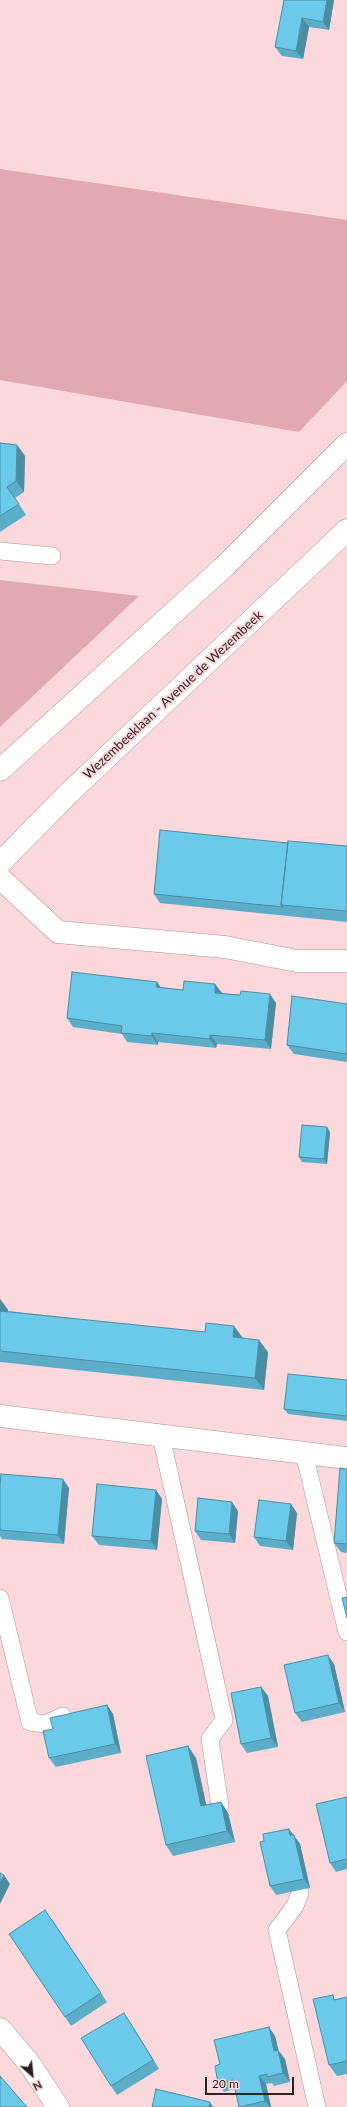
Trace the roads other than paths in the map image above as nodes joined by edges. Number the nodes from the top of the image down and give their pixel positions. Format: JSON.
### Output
{"nodes":[{"id":1,"x":347,"y":444,"type":"edge"},
{"id":2,"x":347,"y":530,"type":"edge"},
{"id":3,"x":0,"y":551,"type":"edge"},
{"id":4,"x":52,"y":556,"type":"dead end"},
{"id":5,"x":0,"y":770,"type":"edge"},
{"id":6,"x":0,"y":863,"type":"edge"},
{"id":7,"x":0,"y":878,"type":"edge"},
{"id":8,"x":347,"y":961,"type":"edge"},
{"id":9,"x":0,"y":1416,"type":"edge"},
{"id":10,"x":161,"y":1436,"type":"junction"},
{"id":11,"x":304,"y":1453,"type":"junction"},
{"id":12,"x":347,"y":1458,"type":"edge"},
{"id":13,"x":0,"y":1598,"type":"edge"},
{"id":14,"x":347,"y":1632,"type":"edge"},
{"id":15,"x":63,"y":1716,"type":"edge"},
{"id":16,"x":220,"y":1806,"type":"edge"},
{"id":17,"x":300,"y":1893,"type":"edge"},
{"id":18,"x":0,"y":2029,"type":"edge"},
{"id":19,"x":58,"y":2107,"type":"edge"},
{"id":20,"x":317,"y":2107,"type":"edge"}],
"edges":[{"from":1,"to":5,"type":"main road"},
{"from":2,"to":6,"type":"main road","name":"Wezembeeklaan - Avenue de Wezembeek"},
{"from":3,"to":4,"type":"lane"},
{"from":7,"to":8,"type":"main road"},
{"from":9,"to":10,"type":"main road"},
{"from":10,"to":11,"type":"main road"},
{"from":10,"to":16,"type":"lane"},
{"from":11,"to":12,"type":"main road"},
{"from":11,"to":14,"type":"lane"},
{"from":13,"to":15,"type":"lane"},
{"from":17,"to":20,"type":"lane"},
{"from":18,"to":19,"type":"main road"}]}
